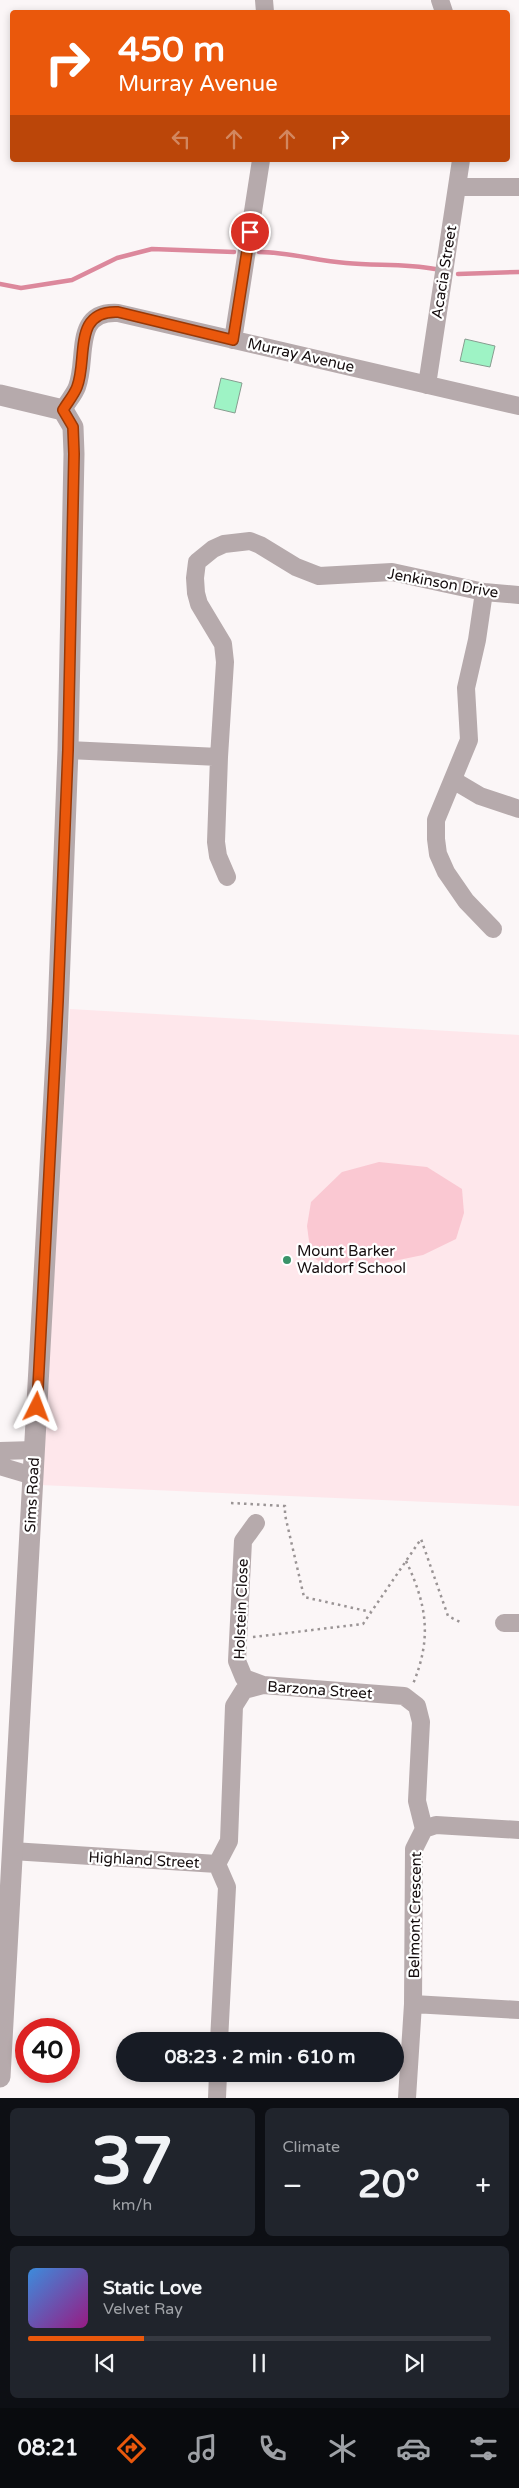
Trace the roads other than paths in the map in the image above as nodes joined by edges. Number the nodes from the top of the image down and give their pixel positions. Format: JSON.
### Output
{"nodes":[{"id":1,"x":261,"y":162,"type":"edge"},
{"id":2,"x":461,"y":162,"type":"edge"},
{"id":3,"x":457,"y":187,"type":"junction"},
{"id":4,"x":519,"y":187,"type":"edge"},
{"id":5,"x":233,"y":340,"type":"junction"},
{"id":6,"x":427,"y":385,"type":"junction"},
{"id":7,"x":0,"y":395,"type":"edge"},
{"id":8,"x":519,"y":406,"type":"edge"},
{"id":9,"x":63,"y":410,"type":"junction"},
{"id":10,"x":484,"y":592,"type":"junction"},
{"id":11,"x":519,"y":595,"type":"edge"},
{"id":12,"x":68,"y":750,"type":"junction"},
{"id":13,"x":219,"y":757,"type":"junction"},
{"id":14,"x":453,"y":780,"type":"junction"},
{"id":15,"x":519,"y":809,"type":"edge"},
{"id":16,"x":227,"y":877,"type":"dead end"},
{"id":17,"x":493,"y":929,"type":"dead end"},
{"id":18,"x":34,"y":1450,"type":"junction"},
{"id":19,"x":0,"y":1451,"type":"edge"},
{"id":20,"x":0,"y":1466,"type":"edge"},
{"id":21,"x":33,"y":1476,"type":"junction"},
{"id":22,"x":256,"y":1523,"type":"dead end"},
{"id":23,"x":263,"y":1685,"type":"junction"},
{"id":24,"x":424,"y":1829,"type":"junction"},
{"id":25,"x":519,"y":1830,"type":"edge"},
{"id":26,"x":12,"y":1851,"type":"junction"},
{"id":27,"x":217,"y":1864,"type":"junction"},
{"id":28,"x":413,"y":2004,"type":"junction"},
{"id":29,"x":519,"y":2010,"type":"edge"},
{"id":30,"x":220,"y":2032,"type":"edge"},
{"id":31,"x":0,"y":2072,"type":"edge"},
{"id":32,"x":0,"y":2077,"type":"edge"},
{"id":33,"x":218,"y":2082,"type":"edge"},
{"id":34,"x":217,"y":2098,"type":"edge"},
{"id":35,"x":407,"y":2098,"type":"edge"}],
"edges":[{"from":1,"to":5,"type":"street"},
{"from":2,"to":3,"type":"street","name":"Acacia Street"},
{"from":3,"to":4,"type":"street"},
{"from":3,"to":6,"type":"street","name":"Acacia Street"},
{"from":5,"to":6,"type":"street","name":"Murray Avenue"},
{"from":5,"to":9,"type":"street","name":"Murray Avenue"},
{"from":6,"to":8,"type":"street","name":"Murray Avenue"},
{"from":7,"to":9,"type":"street"},
{"from":9,"to":12,"type":"street","name":"Sims Road"},
{"from":10,"to":11,"type":"street","name":"Jenkinson Drive"},
{"from":10,"to":13,"type":"street","name":"Jenkinson Drive"},
{"from":10,"to":14,"type":"street"},
{"from":12,"to":13,"type":"street"},
{"from":12,"to":18,"type":"street","name":"Sims Road"},
{"from":13,"to":16,"type":"street","name":"Jenkinson Drive"},
{"from":14,"to":15,"type":"street"},
{"from":14,"to":17,"type":"street"},
{"from":18,"to":19,"type":"street"},
{"from":18,"to":21,"type":"street","name":"Sims Road"},
{"from":20,"to":21,"type":"street"},
{"from":21,"to":26,"type":"street","name":"Sims Road"},
{"from":22,"to":23,"type":"street","name":"Holstein Close"},
{"from":23,"to":24,"type":"street","name":"Barzona Street"},
{"from":23,"to":27,"type":"street","name":"Barzona Street"},
{"from":24,"to":25,"type":"street","name":"Belmont Crescent"},
{"from":24,"to":28,"type":"street","name":"Belmont Crescent"},
{"from":26,"to":27,"type":"street","name":"Highland Street"},
{"from":26,"to":31,"type":"street","name":"Sims Road"},
{"from":27,"to":30,"type":"street","name":"Highland Street"},
{"from":28,"to":29,"type":"street"},
{"from":28,"to":35,"type":"street","name":"Belmont Crescent"},
{"from":31,"to":32,"type":"street","name":"Sims Road"},
{"from":33,"to":34,"type":"street"}]}
